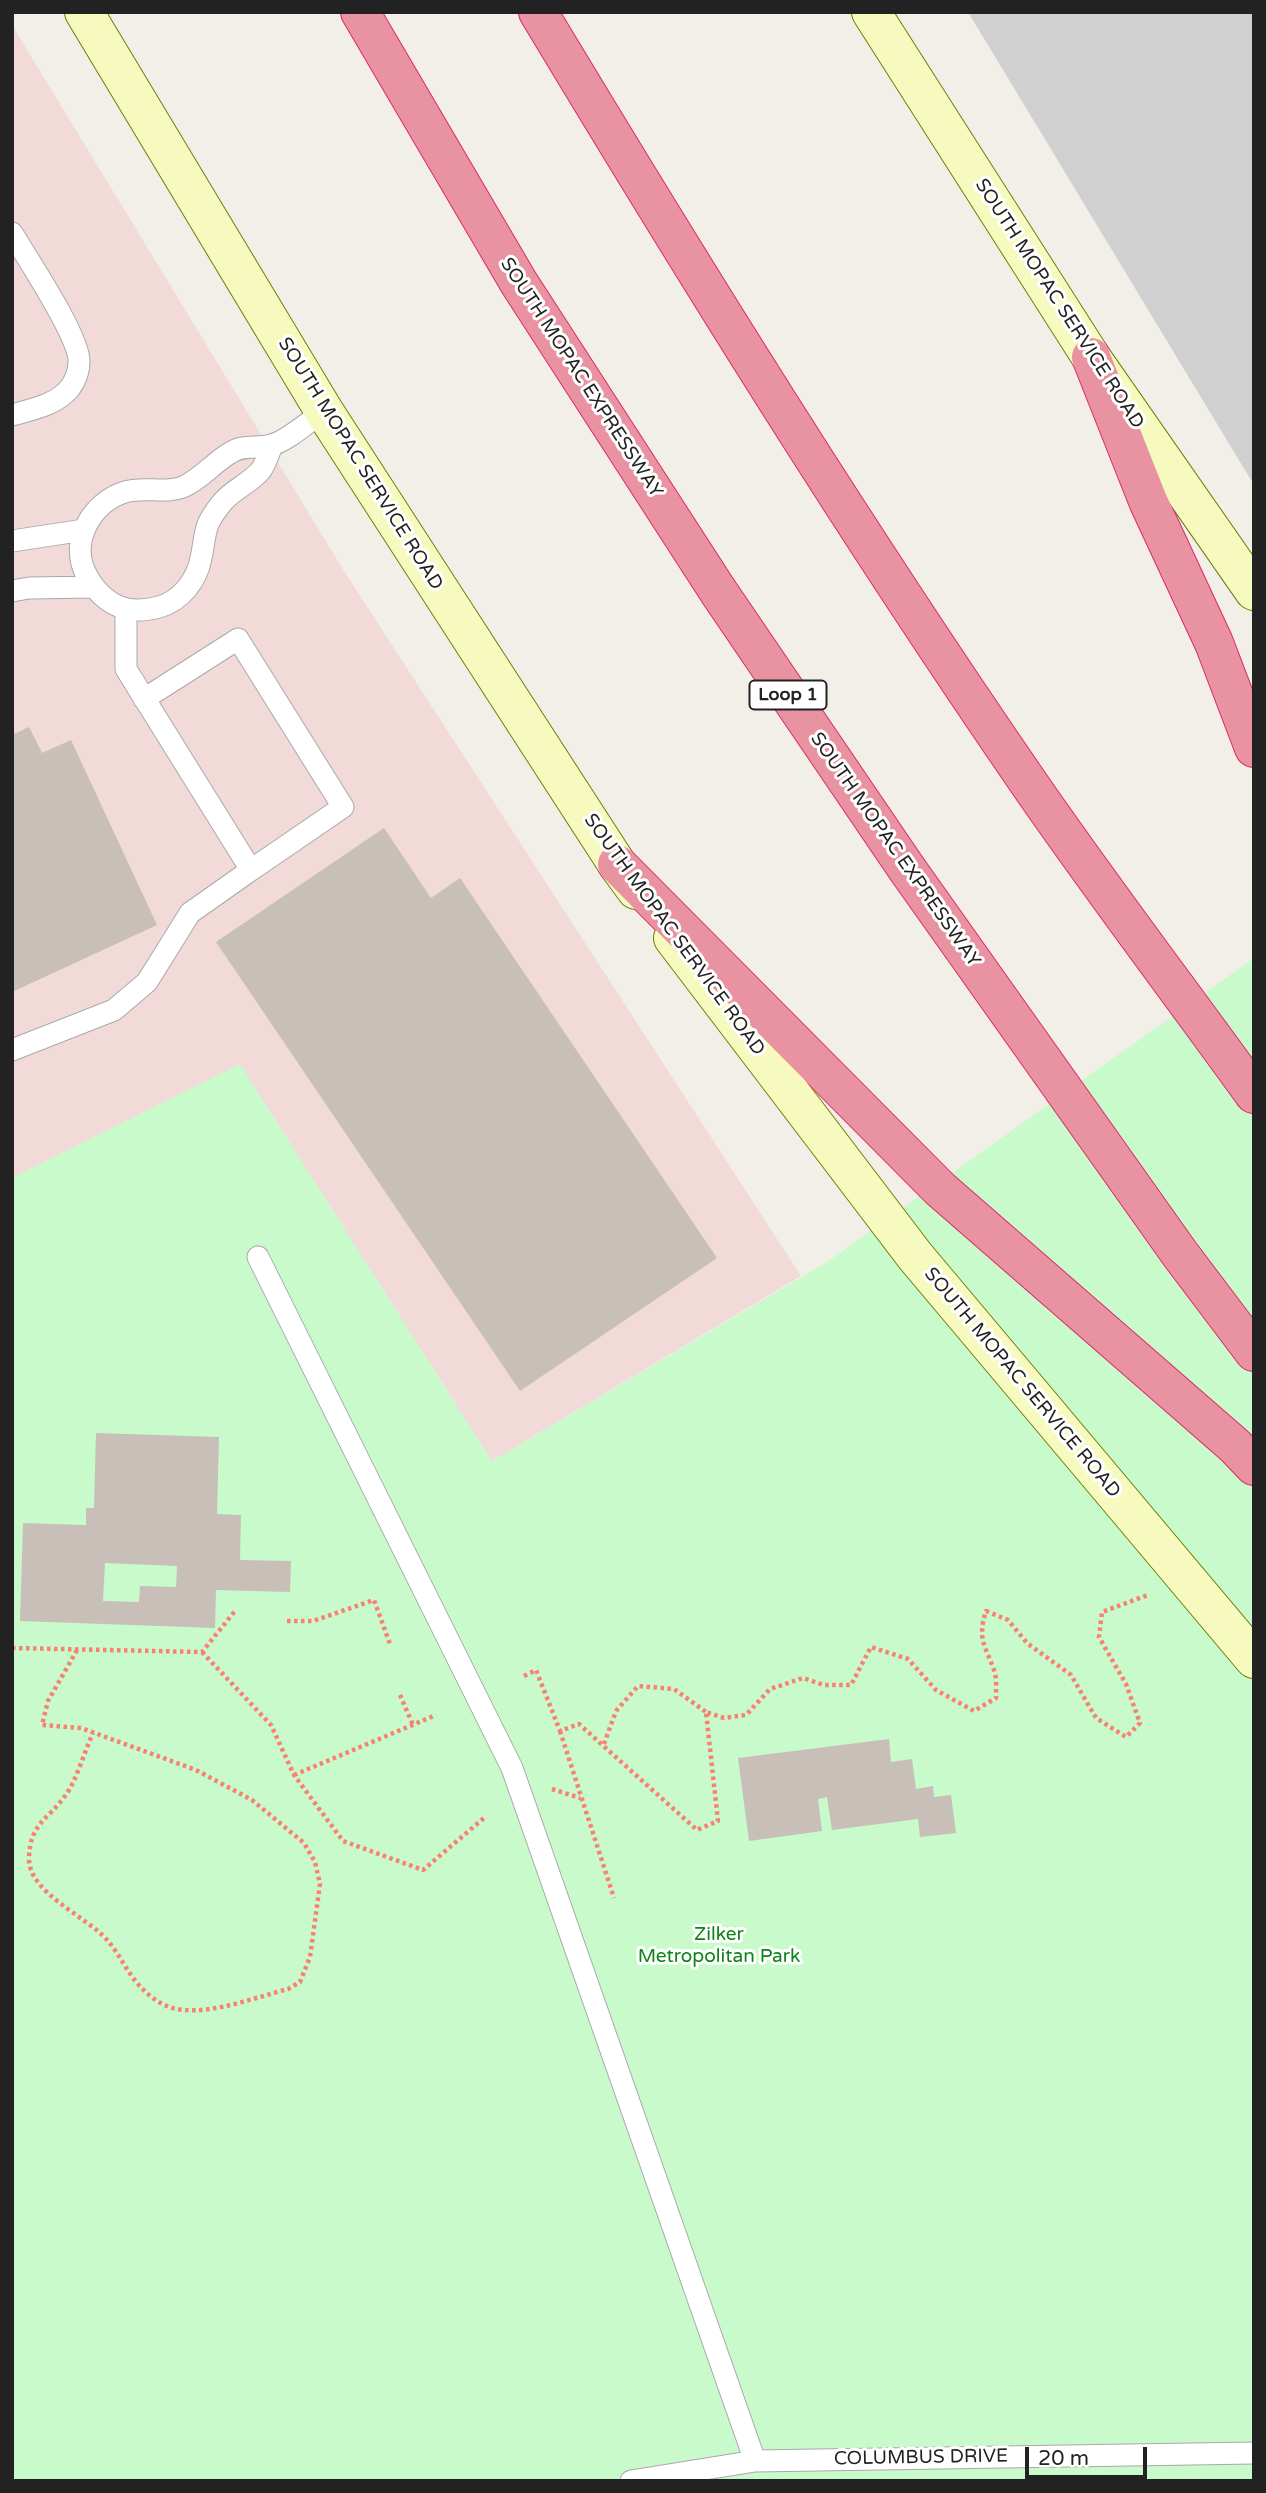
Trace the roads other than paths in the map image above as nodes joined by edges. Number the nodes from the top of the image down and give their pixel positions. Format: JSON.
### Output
{"nodes":[{"id":1,"x":84,"y":12,"type":"edge"},
{"id":2,"x":360,"y":12,"type":"edge"},
{"id":3,"x":538,"y":12,"type":"edge"},
{"id":4,"x":871,"y":12,"type":"edge"},
{"id":5,"x":12,"y":233,"type":"edge"},
{"id":6,"x":1091,"y":357,"type":"junction"},
{"id":7,"x":324,"y":411,"type":"junction"},
{"id":8,"x":12,"y":415,"type":"edge"},
{"id":9,"x":272,"y":445,"type":"junction"},
{"id":10,"x":84,"y":530,"type":"junction"},
{"id":11,"x":12,"y":541,"type":"edge"},
{"id":12,"x":93,"y":587,"type":"junction"},
{"id":13,"x":12,"y":591,"type":"edge"},
{"id":14,"x":1254,"y":591,"type":"edge"},
{"id":15,"x":126,"y":609,"type":"junction"},
{"id":16,"x":144,"y":699,"type":"junction"},
{"id":17,"x":1254,"y":748,"type":"edge"},
{"id":18,"x":617,"y":864,"type":"junction"},
{"id":19,"x":251,"y":870,"type":"junction"},
{"id":20,"x":12,"y":1050,"type":"edge"},
{"id":21,"x":1254,"y":1094,"type":"edge"},
{"id":22,"x":258,"y":1256,"type":"dead end"},
{"id":23,"x":1254,"y":1352,"type":"edge"},
{"id":24,"x":1254,"y":1466,"type":"edge"},
{"id":25,"x":1254,"y":1660,"type":"edge"},
{"id":26,"x":1254,"y":2453,"type":"edge"},
{"id":27,"x":755,"y":2461,"type":"junction"},
{"id":28,"x":631,"y":2481,"type":"edge"}],
"edges":[{"from":1,"to":7,"type":"main road","name":"SOUTH MOPAC SERVICE ROAD"},
{"from":2,"to":23,"type":"highway","name":"SOUTH MOPAC EXPRESSWAY","number":"Loop 1"},
{"from":3,"to":21,"type":"highway"},
{"from":4,"to":6,"type":"main road","name":"SOUTH MOPAC SERVICE ROAD"},
{"from":5,"to":8,"type":"lane"},
{"from":6,"to":14,"type":"main road","name":"SOUTH MOPAC SERVICE ROAD"},
{"from":6,"to":17,"type":"highway"},
{"from":7,"to":9,"type":"lane"},
{"from":7,"to":18,"type":"main road","name":"SOUTH MOPAC SERVICE ROAD"},
{"from":9,"to":10,"type":"lane"},
{"from":9,"to":15,"type":"lane"},
{"from":10,"to":11,"type":"lane"},
{"from":10,"to":12,"type":"lane"},
{"from":12,"to":13,"type":"lane"},
{"from":12,"to":15,"type":"lane"},
{"from":15,"to":16,"type":"lane"},
{"from":16,"to":19,"type":"lane"},
{"from":16,"to":19,"type":"lane"},
{"from":18,"to":24,"type":"highway"},
{"from":18,"to":25,"type":"main road","name":"SOUTH MOPAC SERVICE ROAD"},
{"from":19,"to":20,"type":"lane"},
{"from":22,"to":27,"type":"lane"},
{"from":26,"to":27,"type":"lane","name":"COLUMBUS DRIVE"},
{"from":27,"to":28,"type":"lane","name":"COLUMBUS DRIVE"}]}
